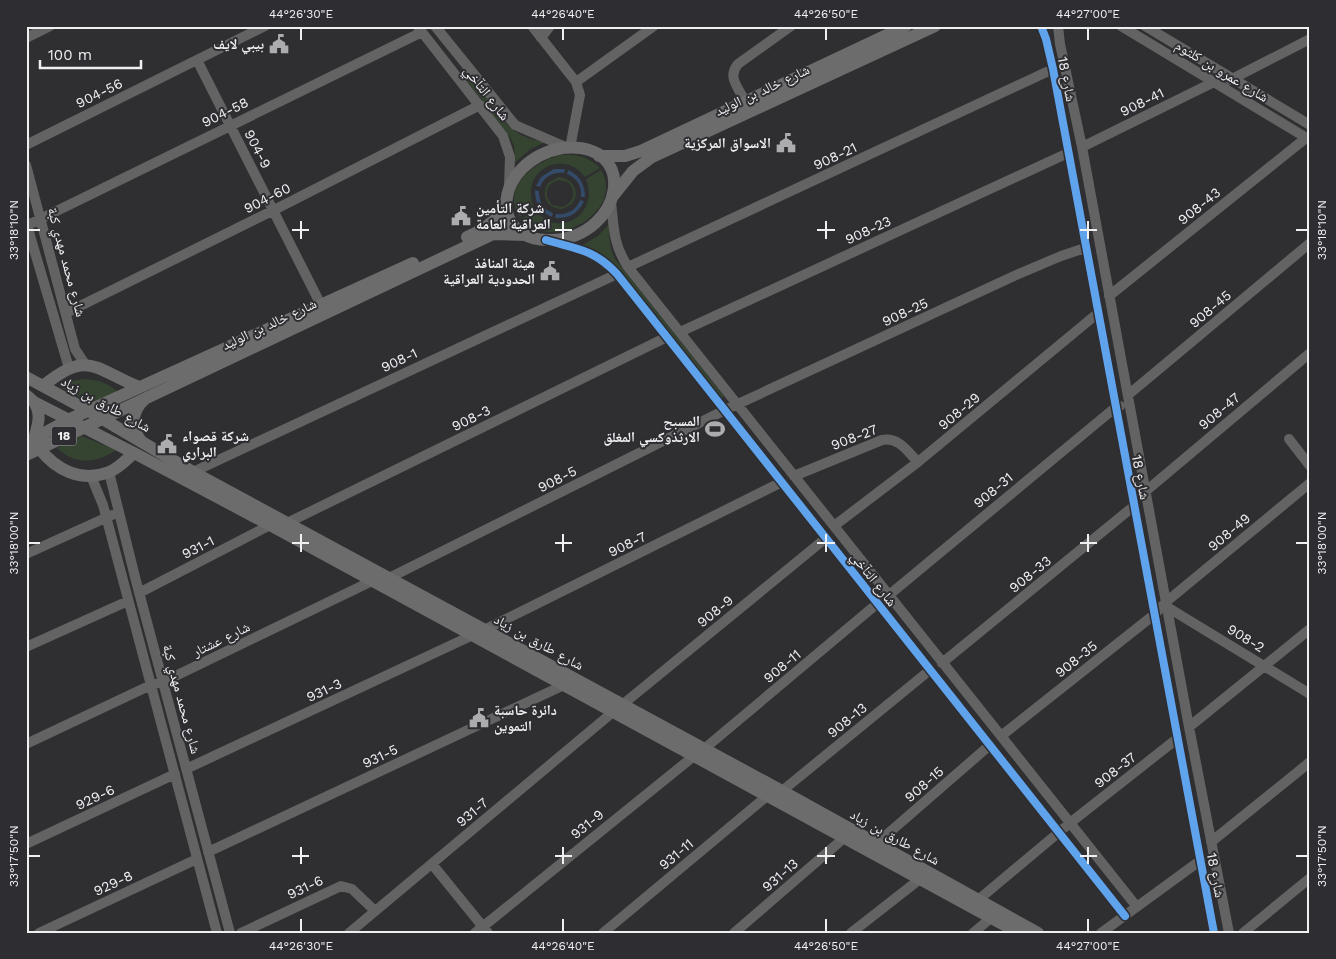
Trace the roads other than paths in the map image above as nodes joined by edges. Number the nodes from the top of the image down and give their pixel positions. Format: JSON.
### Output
{"nodes":[{"id":1,"x":50,"y":26,"type":"edge"},
{"id":2,"x":265,"y":26,"type":"edge"},
{"id":3,"x":436,"y":26,"type":"edge"},
{"id":4,"x":532,"y":26,"type":"edge"},
{"id":5,"x":550,"y":26,"type":"edge"},
{"id":6,"x":654,"y":26,"type":"edge"},
{"id":7,"x":791,"y":26,"type":"edge"},
{"id":8,"x":906,"y":26,"type":"edge"},
{"id":9,"x":935,"y":26,"type":"edge"},
{"id":10,"x":1041,"y":26,"type":"edge"},
{"id":11,"x":1058,"y":26,"type":"edge"},
{"id":12,"x":1121,"y":26,"type":"edge"},
{"id":13,"x":1145,"y":26,"type":"edge"},
{"id":14,"x":420,"y":29,"type":"edge"},
{"id":15,"x":26,"y":38,"type":"edge"},
{"id":16,"x":541,"y":38,"type":"junction"},
{"id":17,"x":1310,"y":39,"type":"edge"},
{"id":18,"x":458,"y":55,"type":"junction"},
{"id":19,"x":197,"y":60,"type":"junction"},
{"id":20,"x":446,"y":63,"type":"junction"},
{"id":21,"x":1053,"y":69,"type":"junction"},
{"id":22,"x":1232,"y":78,"type":"junction"},
{"id":23,"x":576,"y":82,"type":"junction"},
{"id":24,"x":1218,"y":84,"type":"junction"},
{"id":25,"x":745,"y":101,"type":"junction"},
{"id":26,"x":480,"y":105,"type":"junction"},
{"id":27,"x":230,"y":125,"type":"junction"},
{"id":28,"x":1310,"y":125,"type":"edge"},
{"id":29,"x":1308,"y":139,"type":"edge"},
{"id":30,"x":26,"y":145,"type":"edge"},
{"id":31,"x":1082,"y":146,"type":"junction"},
{"id":32,"x":569,"y":148,"type":"junction"},
{"id":33,"x":1068,"y":153,"type":"junction"},
{"id":34,"x":599,"y":156,"type":"junction"},
{"id":35,"x":26,"y":165,"type":"edge"},
{"id":36,"x":509,"y":186,"type":"junction"},
{"id":37,"x":612,"y":199,"type":"junction"},
{"id":38,"x":506,"y":201,"type":"junction"},
{"id":39,"x":274,"y":210,"type":"junction"},
{"id":40,"x":42,"y":219,"type":"junction"},
{"id":41,"x":27,"y":225,"type":"edge"},
{"id":42,"x":527,"y":235,"type":"junction"},
{"id":43,"x":546,"y":240,"type":"junction"},
{"id":44,"x":1099,"y":241,"type":"junction"},
{"id":45,"x":1310,"y":243,"type":"edge"},
{"id":46,"x":1085,"y":246,"type":"junction"},
{"id":47,"x":628,"y":267,"type":"junction"},
{"id":48,"x":617,"y":274,"type":"junction"},
{"id":49,"x":1109,"y":296,"type":"junction"},
{"id":50,"x":321,"y":305,"type":"junction"},
{"id":51,"x":66,"y":313,"type":"junction"},
{"id":52,"x":1098,"y":313,"type":"junction"},
{"id":53,"x":680,"y":332,"type":"junction"},
{"id":54,"x":667,"y":337,"type":"junction"},
{"id":55,"x":1310,"y":353,"type":"edge"},
{"id":56,"x":85,"y":364,"type":"junction"},
{"id":57,"x":69,"y":368,"type":"junction"},
{"id":58,"x":26,"y":377,"type":"edge"},
{"id":59,"x":43,"y":386,"type":"junction"},
{"id":60,"x":142,"y":393,"type":"junction"},
{"id":61,"x":29,"y":397,"type":"edge"},
{"id":62,"x":1129,"y":400,"type":"junction"},
{"id":63,"x":737,"y":404,"type":"junction"},
{"id":64,"x":1116,"y":407,"type":"junction"},
{"id":65,"x":725,"y":410,"type":"junction"},
{"id":66,"x":86,"y":419,"type":"junction"},
{"id":67,"x":1288,"y":439,"type":"dead end"},
{"id":68,"x":141,"y":441,"type":"junction"},
{"id":69,"x":33,"y":443,"type":"edge"},
{"id":70,"x":134,"y":453,"type":"junction"},
{"id":71,"x":26,"y":454,"type":"edge"},
{"id":72,"x":918,"y":462,"type":"junction"},
{"id":73,"x":1310,"y":466,"type":"edge"},
{"id":74,"x":109,"y":472,"type":"junction"},
{"id":75,"x":193,"y":472,"type":"junction"},
{"id":76,"x":92,"y":476,"type":"junction"},
{"id":77,"x":794,"y":476,"type":"junction"},
{"id":78,"x":782,"y":482,"type":"junction"},
{"id":79,"x":1310,"y":484,"type":"edge"},
{"id":80,"x":1146,"y":491,"type":"junction"},
{"id":81,"x":1134,"y":506,"type":"junction"},
{"id":82,"x":119,"y":512,"type":"junction"},
{"id":83,"x":107,"y":517,"type":"junction"},
{"id":84,"x":287,"y":523,"type":"junction"},
{"id":85,"x":270,"y":525,"type":"junction"},
{"id":86,"x":834,"y":526,"type":"junction"},
{"id":87,"x":826,"y":538,"type":"junction"},
{"id":88,"x":26,"y":554,"type":"edge"},
{"id":89,"x":390,"y":578,"type":"junction"},
{"id":90,"x":136,"y":581,"type":"junction"},
{"id":91,"x":372,"y":581,"type":"junction"},
{"id":92,"x":124,"y":585,"type":"junction"},
{"id":93,"x":139,"y":592,"type":"junction"},
{"id":94,"x":889,"y":595,"type":"junction"},
{"id":95,"x":128,"y":601,"type":"junction"},
{"id":96,"x":878,"y":603,"type":"junction"},
{"id":97,"x":1166,"y":605,"type":"junction"},
{"id":98,"x":1154,"y":614,"type":"junction"},
{"id":99,"x":914,"y":628,"type":"junction"},
{"id":100,"x":1310,"y":630,"type":"edge"},
{"id":101,"x":478,"y":632,"type":"junction"},
{"id":102,"x":904,"y":637,"type":"junction"},
{"id":103,"x":26,"y":647,"type":"edge"},
{"id":104,"x":942,"y":663,"type":"junction"},
{"id":105,"x":1264,"y":666,"type":"junction"},
{"id":106,"x":930,"y":670,"type":"junction"},
{"id":107,"x":163,"y":682,"type":"junction"},
{"id":108,"x":152,"y":685,"type":"junction"},
{"id":109,"x":564,"y":685,"type":"junction"},
{"id":110,"x":1310,"y":694,"type":"edge"},
{"id":111,"x":617,"y":708,"type":"junction"},
{"id":112,"x":1189,"y":727,"type":"junction"},
{"id":113,"x":1001,"y":736,"type":"junction"},
{"id":114,"x":1178,"y":738,"type":"junction"},
{"id":115,"x":26,"y":744,"type":"edge"},
{"id":116,"x":990,"y":745,"type":"junction"},
{"id":117,"x":699,"y":752,"type":"junction"},
{"id":118,"x":1310,"y":762,"type":"edge"},
{"id":119,"x":186,"y":769,"type":"junction"},
{"id":120,"x":175,"y":774,"type":"junction"},
{"id":121,"x":782,"y":791,"type":"junction"},
{"id":122,"x":767,"y":796,"type":"junction"},
{"id":123,"x":194,"y":801,"type":"junction"},
{"id":124,"x":183,"y":804,"type":"junction"},
{"id":125,"x":1070,"y":823,"type":"junction"},
{"id":126,"x":1058,"y":832,"type":"junction"},
{"id":127,"x":844,"y":838,"type":"junction"},
{"id":128,"x":1212,"y":842,"type":"junction"},
{"id":129,"x":26,"y":844,"type":"edge"},
{"id":130,"x":876,"y":844,"type":"junction"},
{"id":131,"x":208,"y":852,"type":"junction"},
{"id":132,"x":197,"y":859,"type":"junction"},
{"id":133,"x":1201,"y":860,"type":"junction"},
{"id":134,"x":432,"y":864,"type":"junction"},
{"id":135,"x":1310,"y":878,"type":"edge"},
{"id":136,"x":920,"y":879,"type":"junction"},
{"id":137,"x":978,"y":900,"type":"junction"},
{"id":138,"x":1137,"y":907,"type":"junction"},
{"id":139,"x":375,"y":911,"type":"junction"},
{"id":140,"x":1125,"y":916,"type":"junction"},
{"id":141,"x":992,"y":918,"type":"junction"},
{"id":142,"x":1227,"y":921,"type":"junction"},
{"id":143,"x":1214,"y":928,"type":"edge"},
{"id":144,"x":482,"y":931,"type":"edge"},
{"id":145,"x":40,"y":933,"type":"edge"},
{"id":146,"x":217,"y":933,"type":"edge"},
{"id":147,"x":230,"y":933,"type":"edge"},
{"id":148,"x":242,"y":933,"type":"edge"},
{"id":149,"x":349,"y":933,"type":"edge"},
{"id":150,"x":603,"y":933,"type":"edge"},
{"id":151,"x":734,"y":933,"type":"edge"},
{"id":152,"x":851,"y":933,"type":"edge"},
{"id":153,"x":974,"y":933,"type":"edge"},
{"id":154,"x":1019,"y":933,"type":"edge"},
{"id":155,"x":1038,"y":933,"type":"edge"},
{"id":156,"x":1101,"y":933,"type":"edge"},
{"id":157,"x":1229,"y":933,"type":"edge"},
{"id":158,"x":1243,"y":933,"type":"edge"}],
"edges":[{"from":1,"to":15,"type":"street"},
{"from":2,"to":19,"type":"street","name":"904-56"},
{"from":3,"to":18,"type":"street","name":"شارع التآخي"},
{"from":4,"to":16,"type":"street"},
{"from":5,"to":16,"type":"street"},
{"from":6,"to":23,"type":"street"},
{"from":7,"to":25,"type":"street"},
{"from":8,"to":25,"type":"main road","name":"شارع خالد بن الوليد"},
{"from":9,"to":37,"type":"main road","name":"شارع خالد بن الوليد"},
{"from":10,"to":21,"type":"street","name":"شارع 18"},
{"from":11,"to":31,"type":"street","name":"شارع 18"},
{"from":12,"to":24,"type":"street","name":"شارع عمرو بن كلثوم"},
{"from":13,"to":22,"type":"street","name":"شارع عمرو بن كلثوم"},
{"from":14,"to":20,"type":"street","name":"شارع التآخي"},
{"from":14,"to":27,"type":"street","name":"904-58"},
{"from":16,"to":23,"type":"street"},
{"from":17,"to":22,"type":"street","name":"908-41"},
{"from":18,"to":20,"type":"street"},
{"from":18,"to":32,"type":"street","name":"شارع التآخي"},
{"from":19,"to":27,"type":"street","name":"904-9"},
{"from":19,"to":30,"type":"street","name":"904-56"},
{"from":20,"to":26,"type":"street","name":"شارع التآخي"},
{"from":21,"to":33,"type":"street","name":"شارع 18"},
{"from":21,"to":47,"type":"street","name":"908-21"},
{"from":22,"to":24,"type":"street","name":"908-41"},
{"from":22,"to":28,"type":"street","name":"شارع عمرو بن كلثوم"},
{"from":23,"to":32,"type":"street"},
{"from":24,"to":29,"type":"street","name":"شارع عمرو بن كلثوم"},
{"from":24,"to":31,"type":"street","name":"908-41"},
{"from":25,"to":34,"type":"main road","name":"شارع خالد بن الوليد"},
{"from":26,"to":36,"type":"street","name":"شارع التآخي"},
{"from":26,"to":39,"type":"street","name":"904-60"},
{"from":27,"to":39,"type":"street","name":"904-9"},
{"from":27,"to":40,"type":"street","name":"904-58"},
{"from":29,"to":49,"type":"street","name":"908-43"},
{"from":31,"to":44,"type":"street","name":"شارع 18"},
{"from":32,"to":34,"type":"main road"},
{"from":32,"to":36,"type":"main road"},
{"from":33,"to":46,"type":"street","name":"شارع 18"},
{"from":33,"to":53,"type":"street","name":"908-23"},
{"from":34,"to":37,"type":"main road"},
{"from":35,"to":40,"type":"street","name":"شارع محمد مهدي كبة"},
{"from":36,"to":38,"type":"main road"},
{"from":37,"to":43,"type":"main road"},
{"from":37,"to":47,"type":"street","name":"شارع التآخي"},
{"from":38,"to":42,"type":"main road"},
{"from":38,"to":50,"type":"main road","name":"شارع خالد بن الوليد"},
{"from":39,"to":50,"type":"street","name":"904-9"},
{"from":39,"to":51,"type":"street","name":"904-60"},
{"from":40,"to":41,"type":"street","name":"904-58"},
{"from":40,"to":51,"type":"street","name":"شارع محمد مهدي كبة"},
{"from":41,"to":57,"type":"street","name":"شارع محمد مهدي كبة"},
{"from":42,"to":43,"type":"main road"},
{"from":42,"to":60,"type":"main road","name":"شارع خالد بن الوليد"},
{"from":43,"to":48,"type":"street","name":"شارع التآخي"},
{"from":44,"to":46,"type":"street","name":"908-25"},
{"from":44,"to":49,"type":"street","name":"شارع 18"},
{"from":45,"to":62,"type":"street","name":"908-45"},
{"from":46,"to":52,"type":"street","name":"شارع 18"},
{"from":46,"to":63,"type":"street","name":"908-25"},
{"from":47,"to":53,"type":"street","name":"شارع التآخي"},
{"from":48,"to":54,"type":"street","name":"شارع التآخي"},
{"from":48,"to":75,"type":"street","name":"908-1"},
{"from":49,"to":62,"type":"street","name":"شارع 18"},
{"from":50,"to":60,"type":"main road","name":"شارع خالد بن الوليد"},
{"from":51,"to":56,"type":"street","name":"شارع محمد مهدي كبة"},
{"from":52,"to":64,"type":"street","name":"شارع 18"},
{"from":52,"to":72,"type":"street","name":"908-29"},
{"from":53,"to":63,"type":"street","name":"شارع التآخي"},
{"from":54,"to":65,"type":"street","name":"شارع التآخي"},
{"from":54,"to":84,"type":"street","name":"908-3"},
{"from":55,"to":80,"type":"street","name":"908-47"},
{"from":56,"to":57,"type":"main road"},
{"from":56,"to":60,"type":"main road"},
{"from":57,"to":59,"type":"main road"},
{"from":58,"to":59,"type":"main road","name":"شارع طارق بن زياد"},
{"from":59,"to":66,"type":"main road","name":"شارع طارق بن زياد"},
{"from":60,"to":66,"type":"main road","name":"شارع خالد بن الوليد","number":"18"},
{"from":60,"to":68,"type":"main road"},
{"from":61,"to":66,"type":"main road","name":"شارع طارق بن زياد"},
{"from":61,"to":69,"type":"main road"},
{"from":62,"to":64,"type":"street"},
{"from":62,"to":80,"type":"street","name":"شارع 18"},
{"from":63,"to":65,"type":"street","name":"908-5"},
{"from":63,"to":77,"type":"street","name":"شارع التآخي"},
{"from":64,"to":81,"type":"street","name":"شارع 18"},
{"from":64,"to":94,"type":"street","name":"908-31"},
{"from":65,"to":78,"type":"street","name":"شارع التآخي"},
{"from":65,"to":89,"type":"street","name":"908-5"},
{"from":66,"to":68,"type":"main road","name":"شارع طارق بن زياد"},
{"from":66,"to":69,"type":"main road","name":"شارع خالد بن الوليد","number":"18"},
{"from":66,"to":70,"type":"main road","name":"شارع طارق بن زياد"},
{"from":67,"to":73,"type":"street"},
{"from":68,"to":75,"type":"main road","name":"شارع طارق بن زياد"},
{"from":69,"to":71,"type":"main road","name":"شارع خالد بن الوليد","number":"18"},
{"from":69,"to":76,"type":"main road"},
{"from":70,"to":74,"type":"main road"},
{"from":70,"to":85,"type":"main road","name":"شارع طارق بن زياد"},
{"from":72,"to":77,"type":"street","name":"908-27"},
{"from":72,"to":86,"type":"street","name":"908-29"},
{"from":74,"to":76,"type":"main road"},
{"from":74,"to":82,"type":"street","name":"شارع محمد مهدي كبة"},
{"from":75,"to":84,"type":"main road","name":"شارع طارق بن زياد"},
{"from":76,"to":83,"type":"street","name":"شارع محمد مهدي كبة"},
{"from":77,"to":86,"type":"street","name":"شارع التآخي"},
{"from":78,"to":87,"type":"street","name":"شارع التآخي"},
{"from":78,"to":101,"type":"street","name":"908-7"},
{"from":79,"to":97,"type":"street","name":"908-49"},
{"from":80,"to":97,"type":"street","name":"شارع 18"},
{"from":81,"to":98,"type":"street","name":"شارع 18"},
{"from":81,"to":104,"type":"street","name":"908-33"},
{"from":82,"to":83,"type":"street"},
{"from":82,"to":90,"type":"street","name":"شارع محمد مهدي كبة"},
{"from":83,"to":88,"type":"street"},
{"from":83,"to":92,"type":"street","name":"شارع محمد مهدي كبة"},
{"from":84,"to":89,"type":"main road","name":"شارع طارق بن زياد"},
{"from":85,"to":91,"type":"main road","name":"شارع طارق بن زياد"},
{"from":85,"to":93,"type":"street","name":"931-1"},
{"from":86,"to":94,"type":"street","name":"شارع التآخي"},
{"from":87,"to":96,"type":"street","name":"شارع التآخي"},
{"from":87,"to":111,"type":"street","name":"908-9"},
{"from":89,"to":101,"type":"main road","name":"شارع طارق بن زياد"},
{"from":90,"to":92,"type":"street"},
{"from":90,"to":93,"type":"street","name":"شارع محمد مهدي كبة"},
{"from":91,"to":101,"type":"main road","name":"شارع طارق بن زياد"},
{"from":91,"to":107,"type":"street","name":"شارع عشتار"},
{"from":92,"to":95,"type":"street","name":"شارع محمد مهدي كبة"},
{"from":93,"to":107,"type":"street","name":"شارع محمد مهدي كبة"},
{"from":94,"to":99,"type":"street","name":"شارع التآخي"},
{"from":95,"to":103,"type":"street"},
{"from":95,"to":108,"type":"street","name":"شارع محمد مهدي كبة"},
{"from":96,"to":102,"type":"street","name":"شارع التآخي"},
{"from":96,"to":117,"type":"street","name":"908-11"},
{"from":97,"to":98,"type":"street","name":"908-35"},
{"from":97,"to":105,"type":"street","name":"908-2"},
{"from":97,"to":112,"type":"street","name":"شارع 18"},
{"from":98,"to":113,"type":"street","name":"908-35"},
{"from":98,"to":114,"type":"street","name":"شارع 18"},
{"from":99,"to":102,"type":"street"},
{"from":99,"to":104,"type":"street","name":"شارع التآخي"},
{"from":100,"to":105,"type":"street"},
{"from":101,"to":109,"type":"main road","name":"شارع طارق بن زياد"},
{"from":101,"to":111,"type":"main road","name":"شارع طارق بن زياد"},
{"from":101,"to":119,"type":"street","name":"931-3"},
{"from":102,"to":106,"type":"street","name":"شارع التآخي"},
{"from":104,"to":113,"type":"street","name":"شارع التآخي"},
{"from":105,"to":110,"type":"street","name":"908-2"},
{"from":105,"to":112,"type":"street"},
{"from":106,"to":116,"type":"street","name":"شارع التآخي"},
{"from":106,"to":121,"type":"street","name":"908-13"},
{"from":107,"to":108,"type":"street","name":"شارع عشتار"},
{"from":107,"to":119,"type":"street","name":"شارع محمد مهدي كبة"},
{"from":108,"to":115,"type":"street","name":"شارع عشتار"},
{"from":108,"to":120,"type":"street","name":"شارع محمد مهدي كبة"},
{"from":109,"to":111,"type":"main road","name":"شارع طارق بن زياد"},
{"from":109,"to":131,"type":"street","name":"931-5"},
{"from":111,"to":117,"type":"main road","name":"شارع طارق بن زياد"},
{"from":111,"to":134,"type":"street","name":"931-7"},
{"from":112,"to":128,"type":"street","name":"شارع 18"},
{"from":113,"to":125,"type":"street","name":"شارع التآخي"},
{"from":114,"to":125,"type":"street","name":"908-37"},
{"from":114,"to":133,"type":"street","name":"شارع 18"},
{"from":116,"to":126,"type":"street","name":"شارع التآخي"},
{"from":116,"to":130,"type":"street","name":"908-15"},
{"from":117,"to":121,"type":"main road","name":"شارع طارق بن زياد"},
{"from":117,"to":122,"type":"main road","name":"شارع طارق بن زياد"},
{"from":117,"to":144,"type":"street","name":"931-9"},
{"from":118,"to":128,"type":"street"},
{"from":119,"to":123,"type":"street","name":"شارع محمد مهدي كبة"},
{"from":120,"to":124,"type":"street","name":"شارع محمد مهدي كبة"},
{"from":120,"to":129,"type":"street","name":"929-6"},
{"from":121,"to":130,"type":"main road","name":"شارع طارق بن زياد"},
{"from":122,"to":127,"type":"main road","name":"شارع طارق بن زياد"},
{"from":122,"to":150,"type":"street","name":"931-11"},
{"from":123,"to":124,"type":"street"},
{"from":123,"to":131,"type":"street","name":"شارع محمد مهدي كبة"},
{"from":124,"to":132,"type":"street","name":"شارع محمد مهدي كبة"},
{"from":125,"to":126,"type":"street","name":"908-37"},
{"from":125,"to":138,"type":"street","name":"شارع التآخي"},
{"from":126,"to":137,"type":"street","name":"908-37"},
{"from":126,"to":140,"type":"street","name":"شارع التآخي"},
{"from":127,"to":136,"type":"main road","name":"شارع طارق بن زياد"},
{"from":127,"to":151,"type":"street","name":"931-13"},
{"from":128,"to":142,"type":"street","name":"شارع 18"},
{"from":130,"to":137,"type":"main road","name":"شارع طارق بن زياد"},
{"from":131,"to":147,"type":"street","name":"شارع محمد مهدي كبة"},
{"from":132,"to":145,"type":"street","name":"929-8"},
{"from":132,"to":146,"type":"street","name":"شارع محمد مهدي كبة"},
{"from":133,"to":138,"type":"street"},
{"from":133,"to":143,"type":"street","name":"شارع 18"},
{"from":134,"to":139,"type":"street","name":"931-7"},
{"from":134,"to":144,"type":"street"},
{"from":135,"to":158,"type":"street"},
{"from":136,"to":141,"type":"main road","name":"شارع طارق بن زياد"},
{"from":136,"to":152,"type":"street"},
{"from":137,"to":155,"type":"main road","name":"شارع طارق بن زياد"},
{"from":138,"to":140,"type":"street"},
{"from":139,"to":148,"type":"street","name":"931-6"},
{"from":139,"to":149,"type":"street","name":"931-7"},
{"from":140,"to":156,"type":"street"},
{"from":141,"to":153,"type":"street"},
{"from":141,"to":154,"type":"main road","name":"شارع طارق بن زياد"},
{"from":142,"to":143,"type":"street"},
{"from":142,"to":157,"type":"street","name":"شارع 18"}]}
